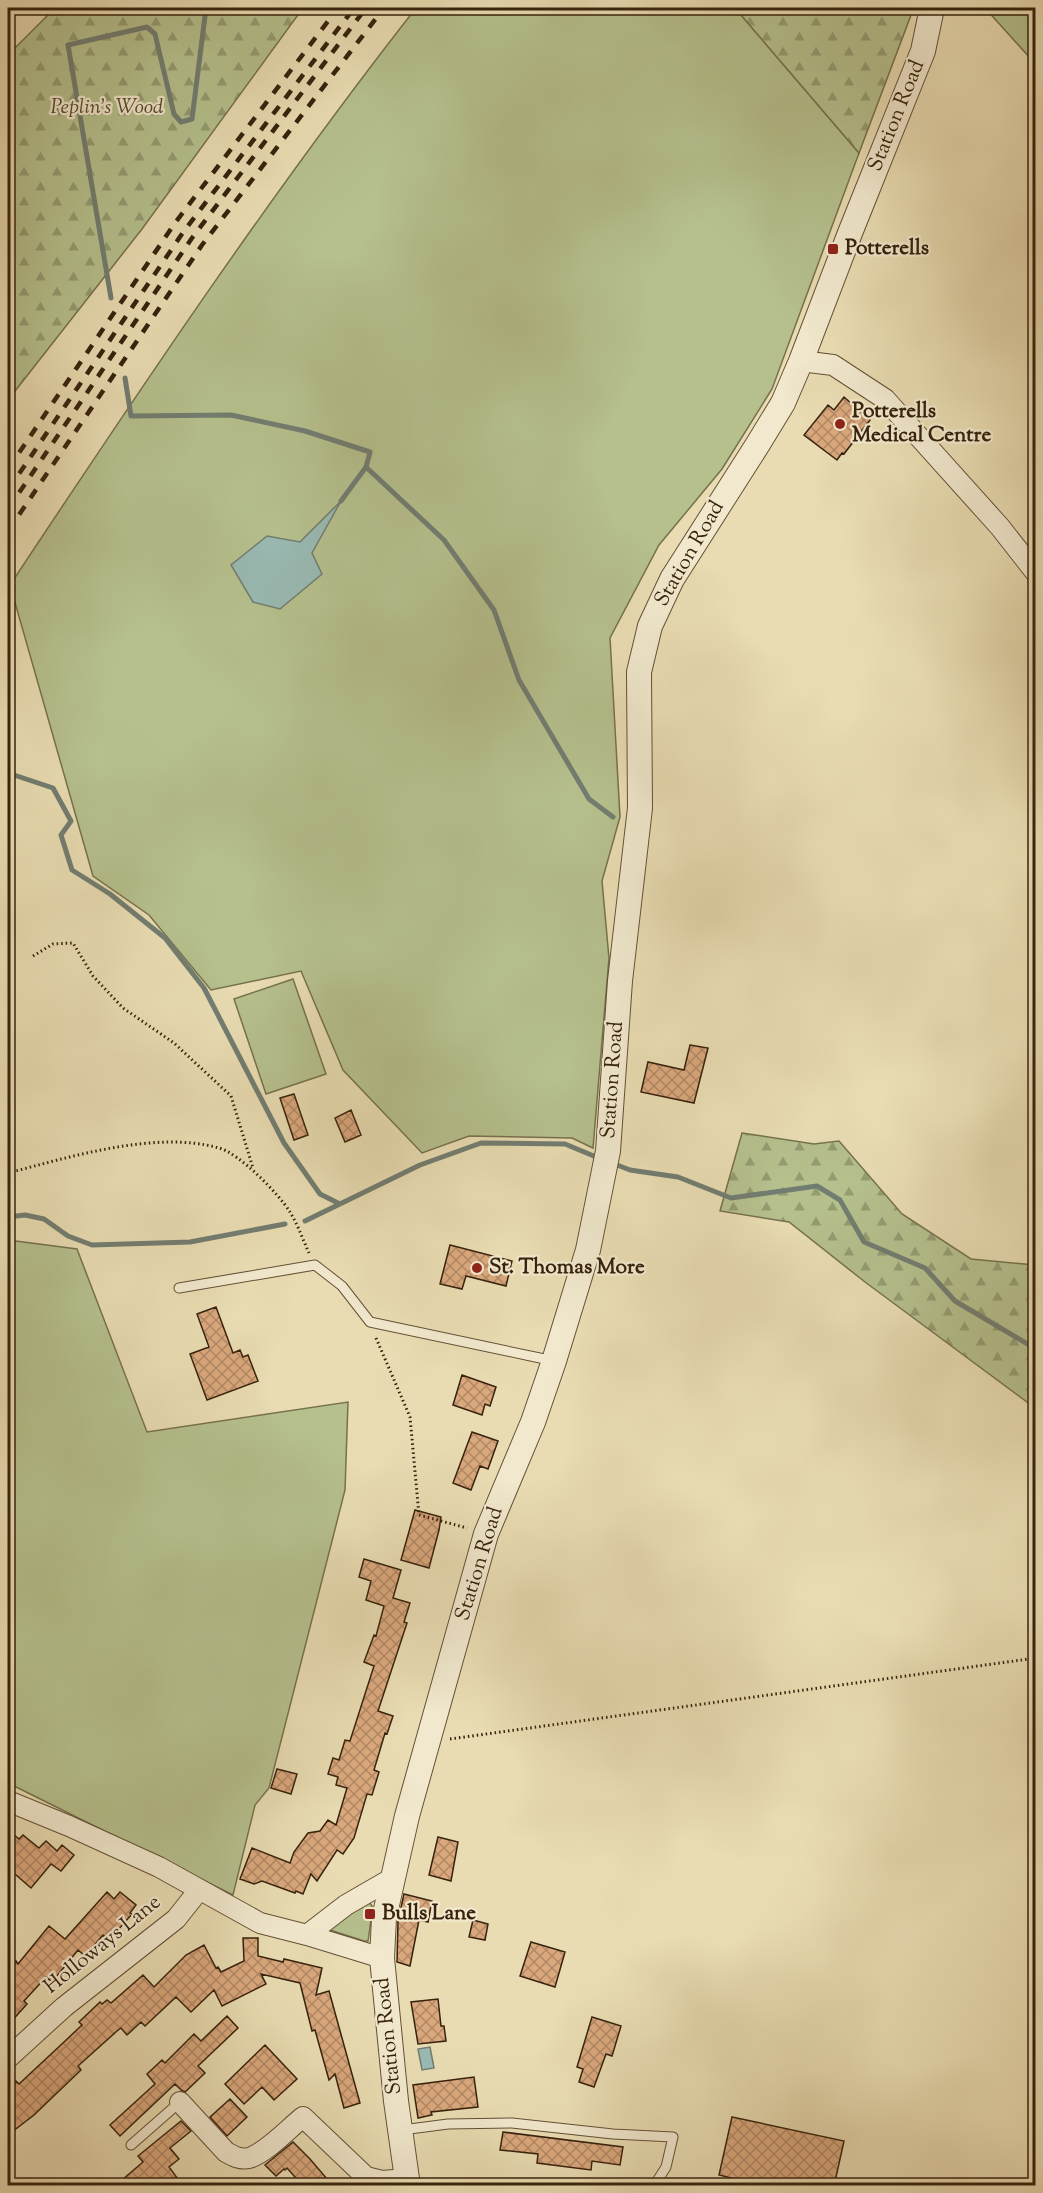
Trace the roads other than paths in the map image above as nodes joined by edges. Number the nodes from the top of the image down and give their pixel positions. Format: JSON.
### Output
{"nodes":[{"id":1,"x":932,"y":8,"type":"edge"},
{"id":2,"x":801,"y":361,"type":"junction"},
{"id":3,"x":1035,"y":573,"type":"edge"},
{"id":4,"x":179,"y":1288,"type":"dead end"},
{"id":5,"x":554,"y":1361,"type":"junction"},
{"id":6,"x":8,"y":1801,"type":"edge"},
{"id":7,"x":391,"y":1880,"type":"junction"},
{"id":8,"x":200,"y":1890,"type":"junction"},
{"id":9,"x":307,"y":1935,"type":"junction"},
{"id":10,"x":381,"y":1958,"type":"junction"},
{"id":11,"x":8,"y":2058,"type":"edge"},
{"id":12,"x":180,"y":2102,"type":"joint"},
{"id":13,"x":400,"y":2130,"type":"junction"},
{"id":14,"x":131,"y":2145,"type":"dead end"},
{"id":15,"x":407,"y":2182,"type":"edge"},
{"id":16,"x":654,"y":2186,"type":"edge"}],
"edges":[{"from":1,"to":2,"type":"street","name":"Station Road"},
{"from":2,"to":3,"type":"street"},
{"from":2,"to":5,"type":"street","name":"Station Road"},
{"from":4,"to":5,"type":"lane"},
{"from":5,"to":7,"type":"street","name":"Station Road"},
{"from":6,"to":8,"type":"street"},
{"from":7,"to":9,"type":"street"},
{"from":7,"to":10,"type":"street","name":"Station Road"},
{"from":8,"to":9,"type":"street"},
{"from":8,"to":11,"type":"street","name":"Holloways Lane"},
{"from":9,"to":10,"type":"street"},
{"from":10,"to":13,"type":"street","name":"Station Road"},
{"from":12,"to":14,"type":"lane"},
{"from":12,"to":15,"type":"street"},
{"from":13,"to":15,"type":"street","name":"Station Road"},
{"from":13,"to":16,"type":"lane"}]}
